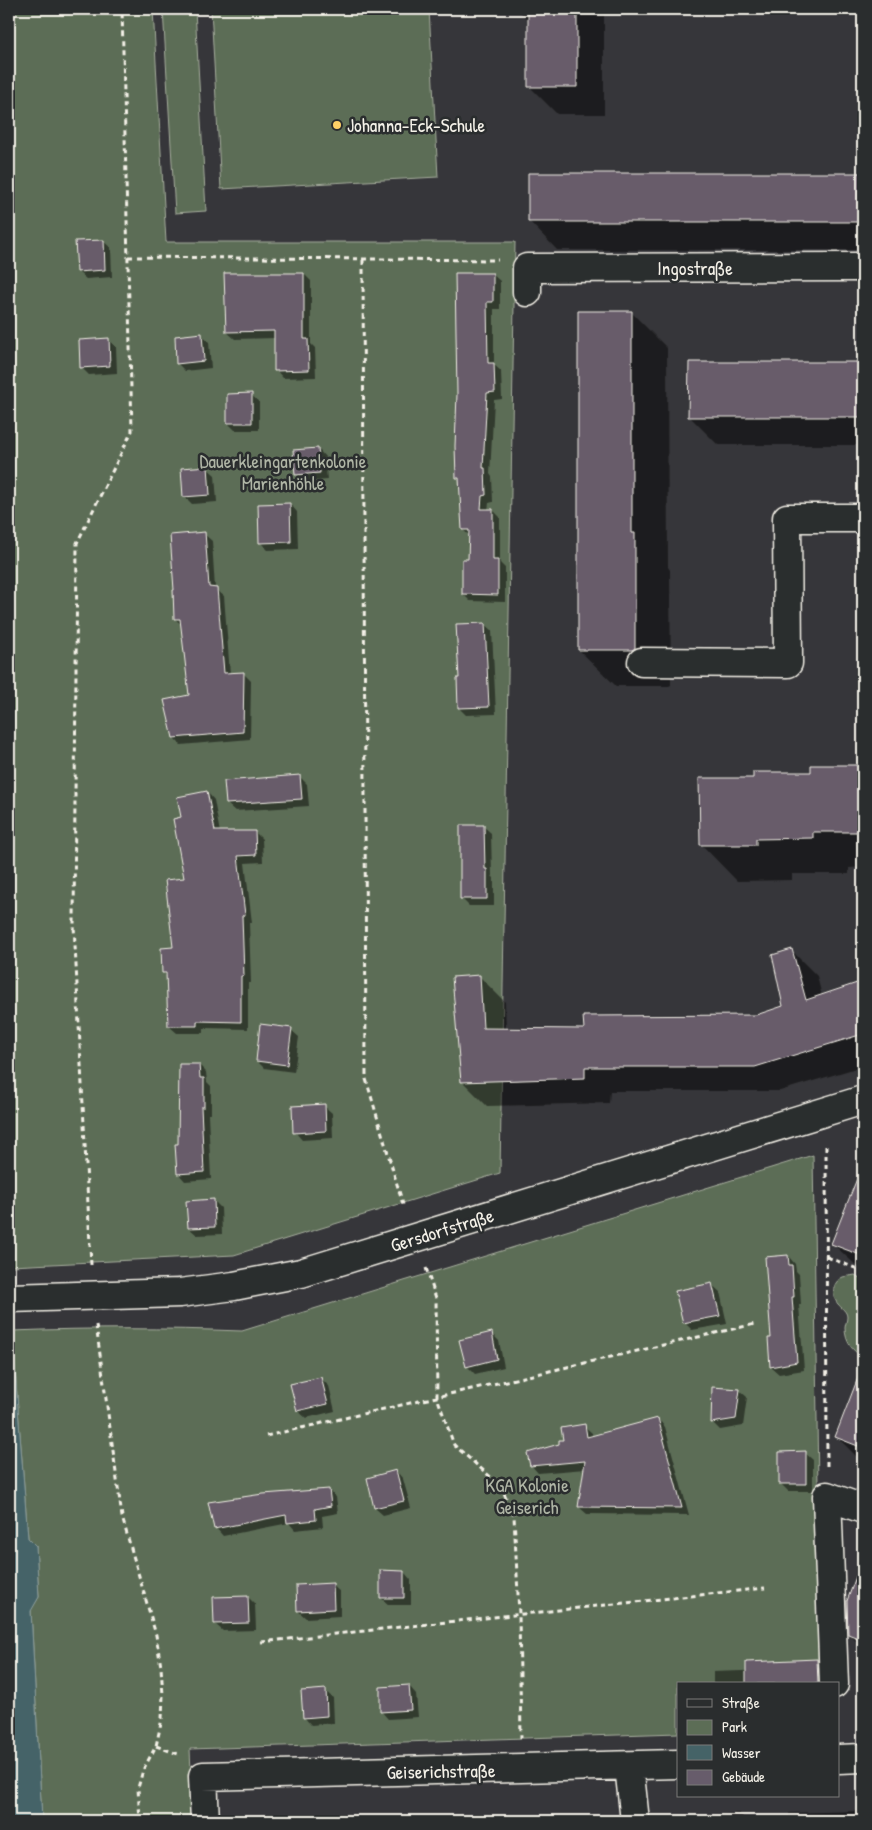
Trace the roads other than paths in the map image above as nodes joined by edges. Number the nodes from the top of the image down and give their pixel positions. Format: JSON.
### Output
{"nodes":[{"id":1,"x":863,"y":267,"type":"edge"},
{"id":2,"x":527,"y":280,"type":"dead end"},
{"id":3,"x":863,"y":518,"type":"edge"},
{"id":4,"x":642,"y":662,"type":"dead end"},
{"id":5,"x":863,"y":1100,"type":"edge"},
{"id":6,"x":9,"y":1298,"type":"edge"},
{"id":7,"x":863,"y":1509,"type":"edge"},
{"id":8,"x":834,"y":1682,"type":"edge"},
{"id":9,"x":863,"y":1758,"type":"edge"},
{"id":10,"x":840,"y":1759,"type":"edge"},
{"id":11,"x":677,"y":1764,"type":"edge"},
{"id":12,"x":629,"y":1766,"type":"junction"},
{"id":13,"x":205,"y":1821,"type":"edge"},
{"id":14,"x":635,"y":1821,"type":"edge"}],
"edges":[{"from":1,"to":2,"type":"street","name":"Ingostraße"},
{"from":3,"to":4,"type":"street"},
{"from":5,"to":6,"type":"street","name":"Gersdorfstraße"},
{"from":7,"to":8,"type":"street"},
{"from":9,"to":10,"type":"street"},
{"from":11,"to":12,"type":"street","name":"Geiserichstraße"},
{"from":12,"to":13,"type":"street","name":"Geiserichstraße"},
{"from":12,"to":14,"type":"street"}]}
